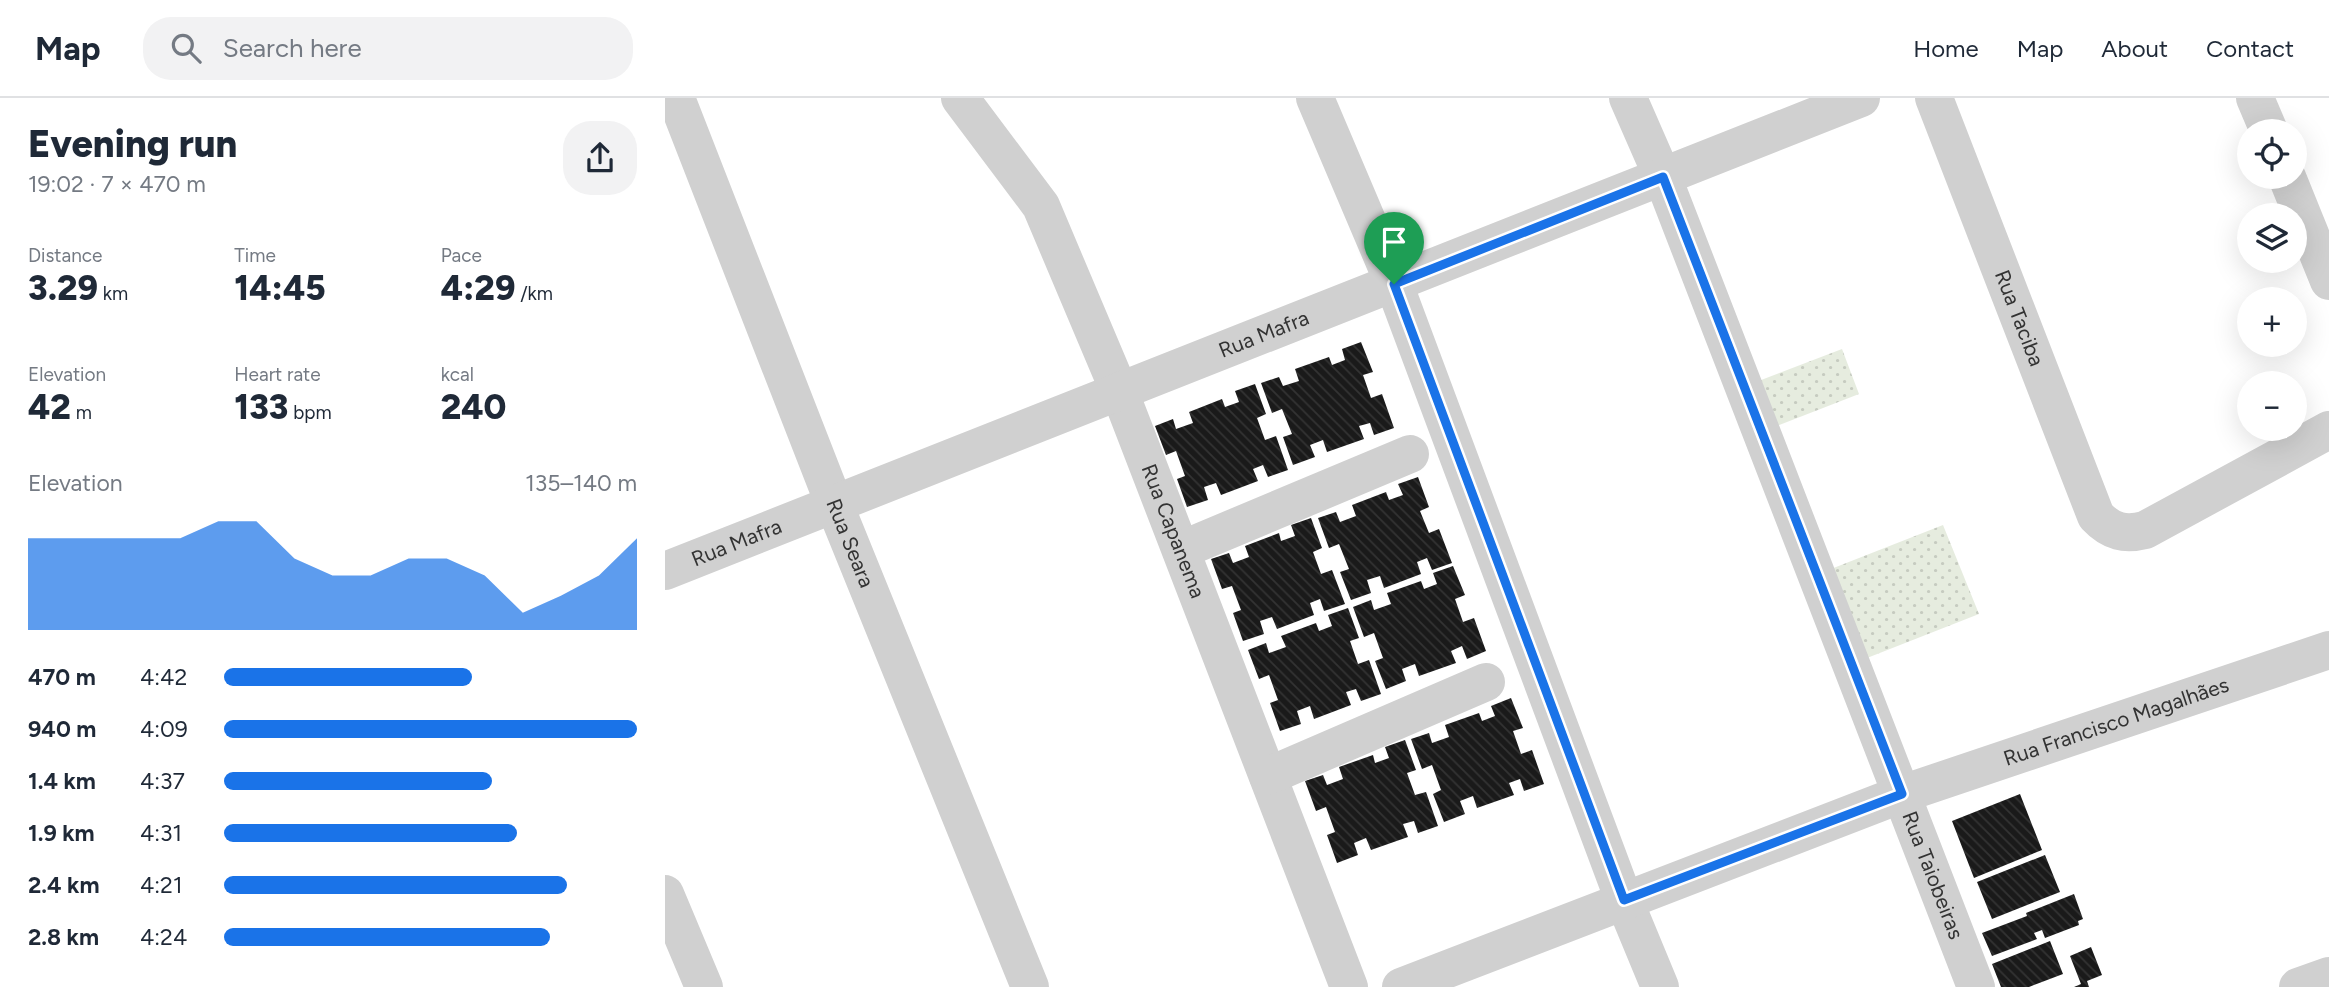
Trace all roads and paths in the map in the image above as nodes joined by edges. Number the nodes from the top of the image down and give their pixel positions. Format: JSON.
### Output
{"nodes":[{"id":1,"x":676,"y":98,"type":"edge"},
{"id":2,"x":960,"y":98,"type":"edge"},
{"id":3,"x":1315,"y":98,"type":"edge"},
{"id":4,"x":1628,"y":98,"type":"edge"},
{"id":5,"x":1861,"y":98,"type":"edge"},
{"id":6,"x":1934,"y":98,"type":"edge"},
{"id":7,"x":2255,"y":98,"type":"edge"},
{"id":8,"x":2264,"y":119,"type":"edge"},
{"id":9,"x":1663,"y":177,"type":"junction"},
{"id":10,"x":2292,"y":189,"type":"edge"},
{"id":11,"x":2329,"y":281,"type":"edge"},
{"id":12,"x":1394,"y":284,"type":"junction"},
{"id":13,"x":1120,"y":393,"type":"junction"},
{"id":14,"x":2329,"y":430,"type":"edge"},
{"id":15,"x":1410,"y":454,"type":"dead end"},
{"id":16,"x":835,"y":506,"type":"junction"},
{"id":17,"x":1181,"y":550,"type":"junction"},
{"id":18,"x":665,"y":571,"type":"edge"},
{"id":19,"x":2329,"y":650,"type":"edge"},
{"id":20,"x":1486,"y":682,"type":"dead end"},
{"id":21,"x":1268,"y":776,"type":"junction"},
{"id":22,"x":1902,"y":794,"type":"junction"},
{"id":23,"x":665,"y":894,"type":"edge"},
{"id":24,"x":1624,"y":900,"type":"junction"},
{"id":25,"x":2329,"y":976,"type":"edge"},
{"id":26,"x":704,"y":987,"type":"edge"},
{"id":27,"x":1030,"y":987,"type":"edge"},
{"id":28,"x":1349,"y":987,"type":"edge"},
{"id":29,"x":1401,"y":987,"type":"edge"},
{"id":30,"x":1660,"y":987,"type":"edge"},
{"id":31,"x":1976,"y":987,"type":"edge"},
{"id":32,"x":2298,"y":987,"type":"edge"}],
"edges":[{"from":1,"to":16,"type":"street","name":"Rua Seara"},
{"from":2,"to":13,"type":"street","name":"Rua Capanema"},
{"from":3,"to":12,"type":"street"},
{"from":4,"to":9,"type":"street","name":"Rua Taiobeiras"},
{"from":5,"to":9,"type":"street","name":"Rua Mafra"},
{"from":6,"to":14,"type":"street","name":"Rua Taciba"},
{"from":7,"to":8,"type":"street"},
{"from":9,"to":12,"type":"street","name":"Rua Mafra"},
{"from":9,"to":22,"type":"street","name":"Rua Taiobeiras"},
{"from":10,"to":11,"type":"street"},
{"from":12,"to":13,"type":"street","name":"Rua Mafra"},
{"from":12,"to":24,"type":"street"},
{"from":13,"to":16,"type":"street","name":"Rua Mafra"},
{"from":13,"to":17,"type":"street","name":"Rua Capanema"},
{"from":15,"to":17,"type":"street"},
{"from":16,"to":18,"type":"street","name":"Rua Mafra"},
{"from":16,"to":27,"type":"street","name":"Rua Seara"},
{"from":17,"to":21,"type":"street","name":"Rua Capanema"},
{"from":19,"to":22,"type":"street","name":"Rua Francisco Magalhães"},
{"from":20,"to":21,"type":"street"},
{"from":21,"to":28,"type":"street","name":"Rua Capanema"},
{"from":22,"to":24,"type":"street","name":"Rua Francisco Magalhães"},
{"from":22,"to":31,"type":"street","name":"Rua Taiobeiras"},
{"from":23,"to":26,"type":"street"},
{"from":24,"to":29,"type":"street","name":"Rua Francisco Magalhães"},
{"from":24,"to":30,"type":"street"},
{"from":25,"to":32,"type":"street"}]}
